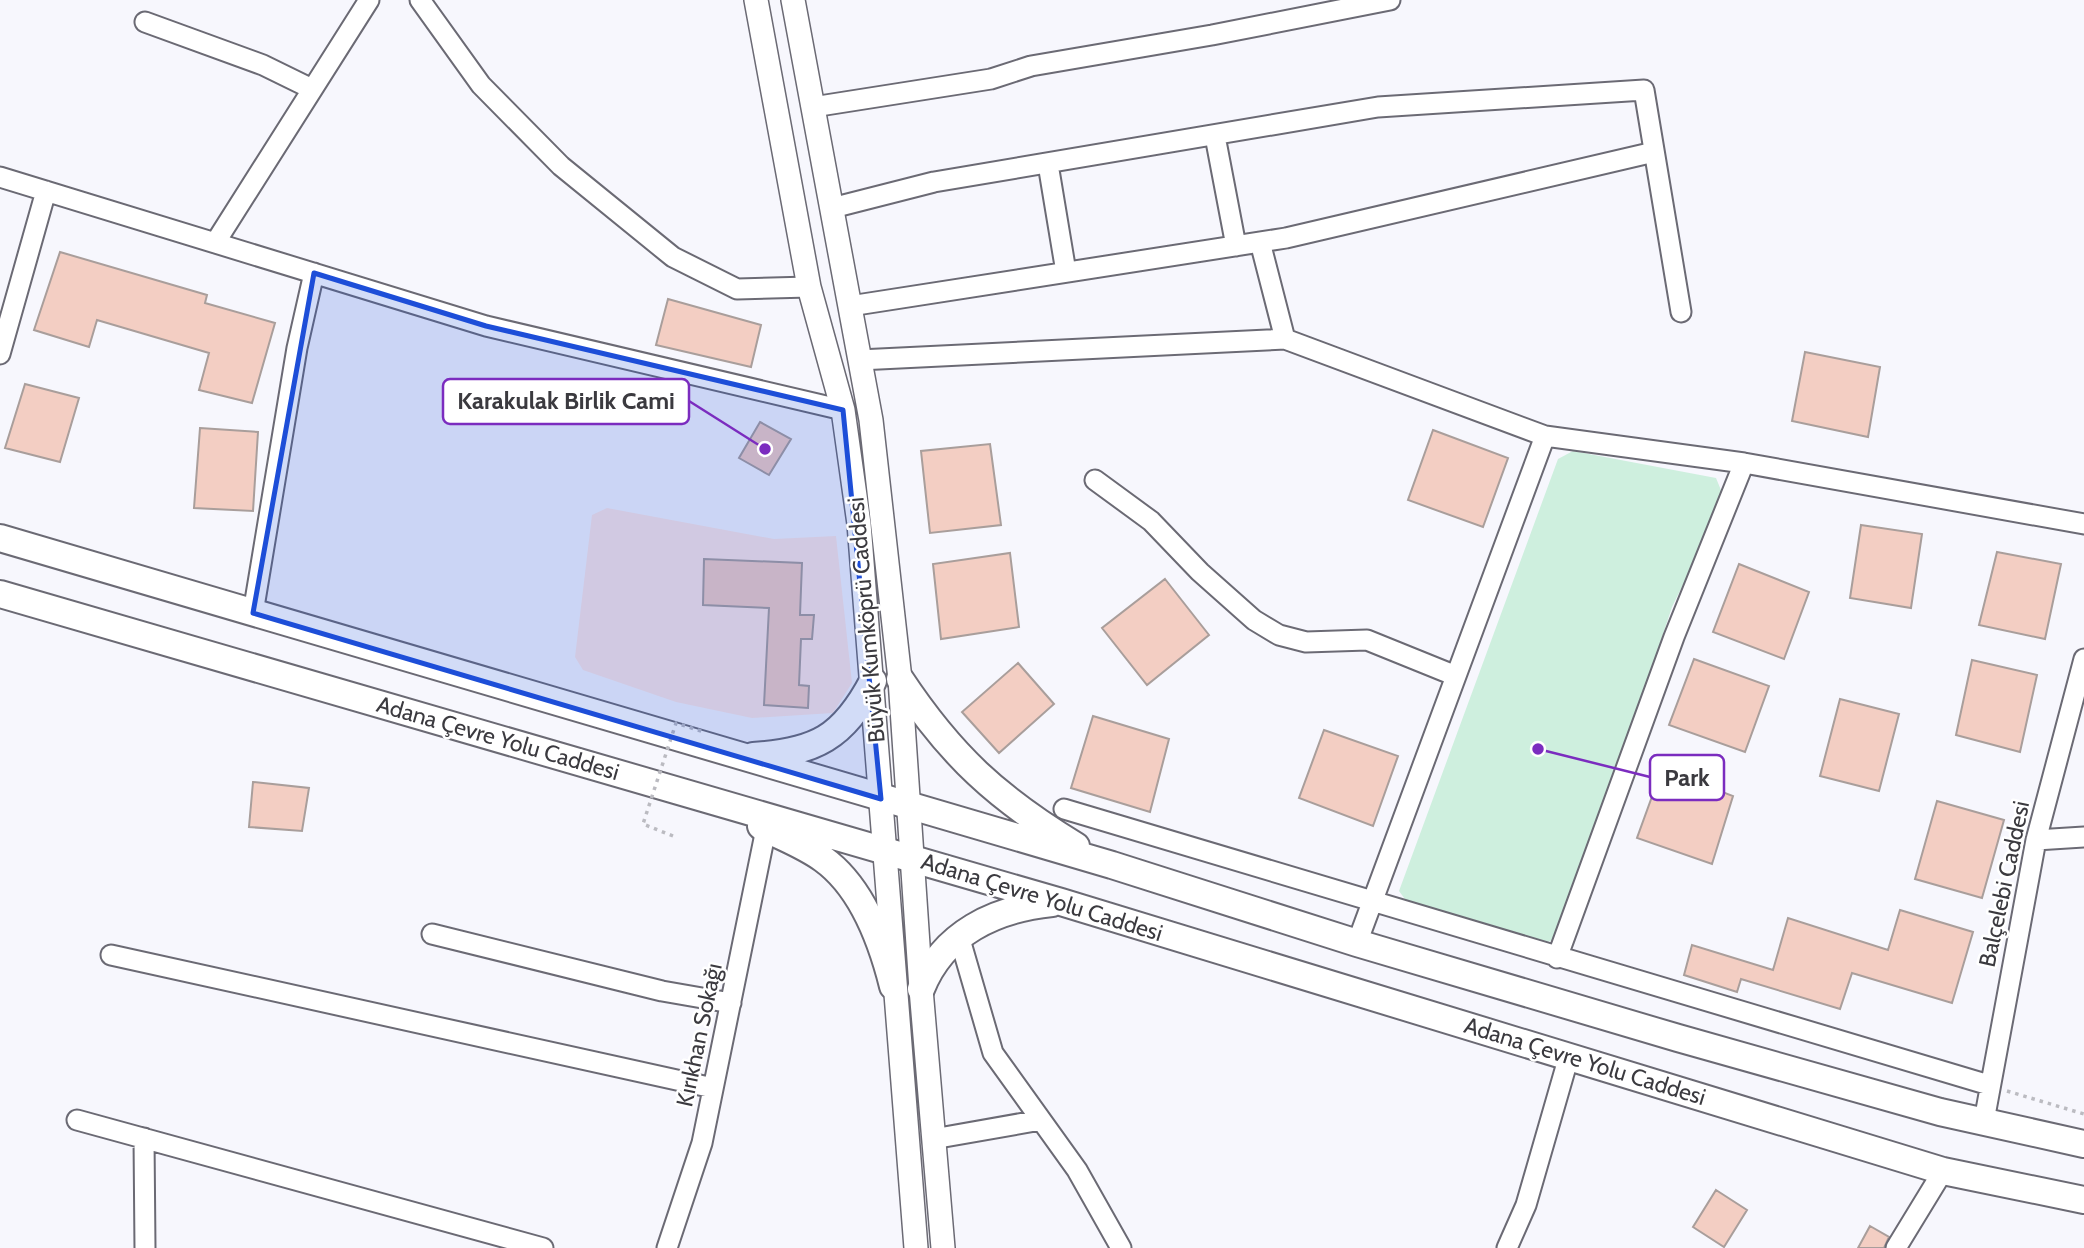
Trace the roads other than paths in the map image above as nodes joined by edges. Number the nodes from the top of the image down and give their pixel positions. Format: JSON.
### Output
{"nodes":[{"id":1,"x":369,"y":0,"type":"edge"},
{"id":2,"x":420,"y":0,"type":"edge"},
{"id":3,"x":756,"y":0,"type":"edge"},
{"id":4,"x":793,"y":0,"type":"edge"},
{"id":5,"x":1390,"y":0,"type":"edge"},
{"id":6,"x":1354,"y":4,"type":"edge"},
{"id":7,"x":145,"y":22,"type":"dead end"},
{"id":8,"x":312,"y":89,"type":"junction"},
{"id":9,"x":813,"y":107,"type":"junction"},
{"id":10,"x":1215,"y":136,"type":"junction"},
{"id":11,"x":1654,"y":152,"type":"junction"},
{"id":12,"x":1048,"y":164,"type":"junction"},
{"id":13,"x":0,"y":177,"type":"edge"},
{"id":14,"x":46,"y":191,"type":"junction"},
{"id":15,"x":832,"y":208,"type":"junction"},
{"id":16,"x":1260,"y":242,"type":"junction"},
{"id":17,"x":215,"y":243,"type":"junction"},
{"id":18,"x":1236,"y":246,"type":"junction"},
{"id":19,"x":1066,"y":272,"type":"junction"},
{"id":20,"x":314,"y":274,"type":"junction"},
{"id":21,"x":809,"y":287,"type":"junction"},
{"id":22,"x":850,"y":306,"type":"junction"},
{"id":23,"x":1681,"y":312,"type":"dead end"},
{"id":24,"x":1285,"y":339,"type":"junction"},
{"id":25,"x":0,"y":354,"type":"edge"},
{"id":26,"x":859,"y":360,"type":"junction"},
{"id":27,"x":844,"y":410,"type":"junction"},
{"id":28,"x":1545,"y":436,"type":"junction"},
{"id":29,"x":1744,"y":463,"type":"junction"},
{"id":30,"x":1095,"y":480,"type":"dead end"},
{"id":31,"x":2084,"y":524,"type":"edge"},
{"id":32,"x":0,"y":538,"type":"edge"},
{"id":33,"x":0,"y":594,"type":"edge"},
{"id":34,"x":253,"y":612,"type":"junction"},
{"id":35,"x":2084,"y":659,"type":"edge"},
{"id":36,"x":1455,"y":676,"type":"junction"},
{"id":37,"x":900,"y":679,"type":"junction"},
{"id":38,"x":873,"y":681,"type":"junction"},
{"id":39,"x":736,"y":757,"type":"junction"},
{"id":40,"x":713,"y":799,"type":"junction"},
{"id":41,"x":881,"y":799,"type":"junction"},
{"id":42,"x":908,"y":807,"type":"junction"},
{"id":43,"x":1064,"y":809,"type":"dead end"},
{"id":44,"x":766,"y":829,"type":"junction"},
{"id":45,"x":2084,"y":837,"type":"edge"},
{"id":46,"x":2036,"y":840,"type":"junction"},
{"id":47,"x":884,"y":850,"type":"junction"},
{"id":48,"x":912,"y":858,"type":"junction"},
{"id":49,"x":1112,"y":866,"type":"junction"},
{"id":50,"x":1061,"y":902,"type":"junction"},
{"id":51,"x":1371,"y":902,"type":"junction"},
{"id":52,"x":432,"y":934,"type":"dead end"},
{"id":53,"x":959,"y":936,"type":"junction"},
{"id":54,"x":1357,"y":943,"type":"junction"},
{"id":55,"x":111,"y":955,"type":"dead end"},
{"id":56,"x":1557,"y":958,"type":"junction"},
{"id":57,"x":893,"y":986,"type":"junction"},
{"id":58,"x":920,"y":989,"type":"junction"},
{"id":59,"x":731,"y":1003,"type":"junction"},
{"id":60,"x":1569,"y":1056,"type":"junction"},
{"id":61,"x":1989,"y":1085,"type":"junction"},
{"id":62,"x":713,"y":1088,"type":"junction"},
{"id":63,"x":78,"y":1120,"type":"dead end"},
{"id":64,"x":1041,"y":1120,"type":"junction"},
{"id":65,"x":1984,"y":1121,"type":"junction"},
{"id":66,"x":144,"y":1138,"type":"junction"},
{"id":67,"x":933,"y":1139,"type":"junction"},
{"id":68,"x":2084,"y":1144,"type":"edge"},
{"id":69,"x":1944,"y":1171,"type":"junction"},
{"id":70,"x":2084,"y":1200,"type":"edge"},
{"id":71,"x":145,"y":1248,"type":"edge"},
{"id":72,"x":543,"y":1248,"type":"edge"},
{"id":73,"x":667,"y":1248,"type":"edge"},
{"id":74,"x":916,"y":1248,"type":"edge"},
{"id":75,"x":943,"y":1248,"type":"edge"},
{"id":76,"x":1121,"y":1248,"type":"edge"},
{"id":77,"x":1507,"y":1248,"type":"edge"},
{"id":78,"x":1896,"y":1248,"type":"edge"}],
"edges":[{"from":1,"to":8,"type":"street"},
{"from":2,"to":21,"type":"street"},
{"from":3,"to":21,"type":"main road","name":"Büyük Kumköprü Caddesi"},
{"from":4,"to":9,"type":"main road","name":"Büyük Kumköprü Caddesi"},
{"from":5,"to":6,"type":"street"},
{"from":6,"to":9,"type":"street"},
{"from":7,"to":8,"type":"street"},
{"from":8,"to":17,"type":"street"},
{"from":9,"to":15,"type":"main road","name":"Büyük Kumköprü Caddesi"},
{"from":10,"to":11,"type":"street"},
{"from":10,"to":12,"type":"street"},
{"from":10,"to":18,"type":"street"},
{"from":11,"to":16,"type":"street"},
{"from":11,"to":23,"type":"street"},
{"from":12,"to":15,"type":"street"},
{"from":12,"to":19,"type":"street"},
{"from":13,"to":14,"type":"street"},
{"from":14,"to":17,"type":"street"},
{"from":14,"to":25,"type":"street"},
{"from":15,"to":22,"type":"main road","name":"Büyük Kumköprü Caddesi"},
{"from":16,"to":18,"type":"street"},
{"from":16,"to":24,"type":"street"},
{"from":17,"to":20,"type":"street"},
{"from":18,"to":19,"type":"street"},
{"from":19,"to":22,"type":"street"},
{"from":20,"to":27,"type":"street"},
{"from":20,"to":34,"type":"street"},
{"from":21,"to":27,"type":"main road","name":"Büyük Kumköprü Caddesi"},
{"from":22,"to":26,"type":"main road","name":"Büyük Kumköprü Caddesi"},
{"from":24,"to":26,"type":"street"},
{"from":24,"to":28,"type":"street"},
{"from":26,"to":37,"type":"main road","name":"Büyük Kumköprü Caddesi"},
{"from":27,"to":38,"type":"main road","name":"Büyük Kumköprü Caddesi"},
{"from":28,"to":29,"type":"street"},
{"from":28,"to":36,"type":"street"},
{"from":29,"to":31,"type":"street"},
{"from":29,"to":56,"type":"street"},
{"from":30,"to":36,"type":"street"},
{"from":32,"to":34,"type":"highway","name":"Adana Çevre Yolu Caddesi"},
{"from":33,"to":40,"type":"highway","name":"Adana Çevre Yolu Caddesi"},
{"from":34,"to":39,"type":"highway","name":"Adana Çevre Yolu Caddesi"},
{"from":35,"to":46,"type":"street","name":"Balçelebi Caddesi"},
{"from":36,"to":51,"type":"street"},
{"from":37,"to":42,"type":"main road","name":"Büyük Kumköprü Caddesi"},
{"from":37,"to":49,"type":"highway"},
{"from":38,"to":39,"type":"highway"},
{"from":38,"to":41,"type":"main road","name":"Büyük Kumköprü Caddesi"},
{"from":39,"to":41,"type":"highway","name":"Adana Çevre Yolu Caddesi"},
{"from":40,"to":44,"type":"highway"},
{"from":40,"to":47,"type":"highway","name":"Adana Çevre Yolu Caddesi"},
{"from":41,"to":42,"type":"highway","name":"Adana Çevre Yolu Caddesi"},
{"from":41,"to":47,"type":"main road","name":"Büyük Kumköprü Caddesi"},
{"from":42,"to":48,"type":"main road","name":"Büyük Kumköprü Caddesi"},
{"from":42,"to":49,"type":"highway","name":"Adana Çevre Yolu Caddesi"},
{"from":43,"to":51,"type":"street"},
{"from":44,"to":57,"type":"highway"},
{"from":44,"to":59,"type":"street","name":"Kırıkhan Sokağı"},
{"from":45,"to":46,"type":"street"},
{"from":46,"to":61,"type":"street","name":"Balçelebi Caddesi"},
{"from":47,"to":48,"type":"highway","name":"Adana Çevre Yolu Caddesi"},
{"from":47,"to":57,"type":"main road","name":"Büyük Kumköprü Caddesi"},
{"from":48,"to":50,"type":"highway","name":"Adana Çevre Yolu Caddesi"},
{"from":48,"to":58,"type":"main road","name":"Büyük Kumköprü Caddesi"},
{"from":49,"to":54,"type":"highway","name":"Adana Çevre Yolu Caddesi"},
{"from":50,"to":53,"type":"highway"},
{"from":50,"to":60,"type":"highway","name":"Adana Çevre Yolu Caddesi"},
{"from":51,"to":54,"type":"street"},
{"from":51,"to":56,"type":"street"},
{"from":52,"to":59,"type":"street"},
{"from":53,"to":58,"type":"highway"},
{"from":53,"to":64,"type":"street"},
{"from":54,"to":65,"type":"highway","name":"Adana Çevre Yolu Caddesi"},
{"from":55,"to":62,"type":"street"},
{"from":56,"to":61,"type":"street"},
{"from":57,"to":74,"type":"main road","name":"Büyük Kumköprü Caddesi"},
{"from":58,"to":67,"type":"main road","name":"Büyük Kumköprü Caddesi"},
{"from":59,"to":62,"type":"street","name":"Kırıkhan Sokağı"},
{"from":60,"to":69,"type":"highway","name":"Adana Çevre Yolu Caddesi"},
{"from":60,"to":77,"type":"street"},
{"from":61,"to":65,"type":"street","name":"Balçelebi Caddesi"},
{"from":62,"to":73,"type":"street","name":"Kırıkhan Sokağı"},
{"from":63,"to":66,"type":"street"},
{"from":64,"to":67,"type":"street"},
{"from":64,"to":76,"type":"street"},
{"from":65,"to":68,"type":"highway","name":"Adana Çevre Yolu Caddesi"},
{"from":66,"to":71,"type":"street"},
{"from":66,"to":72,"type":"street"},
{"from":67,"to":75,"type":"main road","name":"Büyük Kumköprü Caddesi"},
{"from":69,"to":70,"type":"highway","name":"Adana Çevre Yolu Caddesi"},
{"from":69,"to":78,"type":"street"}]}
